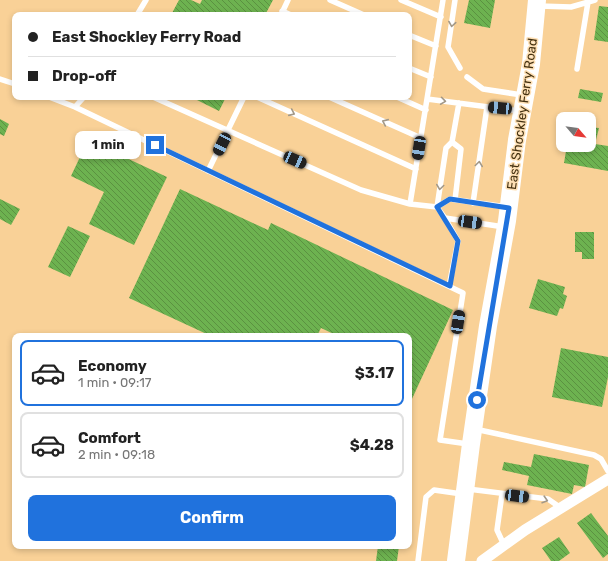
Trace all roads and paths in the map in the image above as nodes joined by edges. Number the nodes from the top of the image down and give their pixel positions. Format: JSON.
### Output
{"nodes":[{"id":1,"x":146,"y":0,"type":"edge"},
{"id":2,"x":288,"y":0,"type":"edge"},
{"id":3,"x":330,"y":0,"type":"edge"},
{"id":4,"x":401,"y":0,"type":"edge"},
{"id":5,"x":444,"y":0,"type":"edge"},
{"id":6,"x":455,"y":0,"type":"edge"},
{"id":7,"x":595,"y":0,"type":"edge"},
{"id":8,"x":588,"y":2,"type":"junction"},
{"id":9,"x":537,"y":3,"type":"edge"},
{"id":10,"x":139,"y":12,"type":"edge"},
{"id":11,"x":282,"y":12,"type":"edge"},
{"id":12,"x":357,"y":12,"type":"edge"},
{"id":13,"x":441,"y":17,"type":"junction"},
{"id":14,"x":412,"y":36,"type":"edge"},
{"id":15,"x":436,"y":46,"type":"junction"},
{"id":16,"x":460,"y":68,"type":"dead end"},
{"id":17,"x":412,"y":69,"type":"edge"},
{"id":18,"x":577,"y":69,"type":"dead end"},
{"id":19,"x":431,"y":77,"type":"junction"},
{"id":20,"x":467,"y":77,"type":"dead end"},
{"id":21,"x":0,"y":79,"type":"edge"},
{"id":22,"x":12,"y":83,"type":"edge"},
{"id":23,"x":427,"y":99,"type":"junction"},
{"id":24,"x":58,"y":100,"type":"edge"},
{"id":25,"x":81,"y":100,"type":"edge"},
{"id":26,"x":160,"y":100,"type":"edge"},
{"id":27,"x":243,"y":100,"type":"edge"},
{"id":28,"x":264,"y":100,"type":"edge"},
{"id":29,"x":336,"y":100,"type":"edge"},
{"id":30,"x":404,"y":100,"type":"edge"},
{"id":31,"x":460,"y":103,"type":"junction"},
{"id":32,"x":524,"y":103,"type":"junction"},
{"id":33,"x":75,"y":106,"type":"junction"},
{"id":34,"x":487,"y":107,"type":"junction"},
{"id":35,"x":426,"y":110,"type":"junction"},
{"id":36,"x":228,"y":131,"type":"junction"},
{"id":37,"x":421,"y":138,"type":"junction"},
{"id":38,"x":452,"y":142,"type":"junction"},
{"id":39,"x":416,"y":169,"type":"junction"},
{"id":40,"x":208,"y":171,"type":"junction"},
{"id":41,"x":455,"y":200,"type":"junction"},
{"id":42,"x":473,"y":203,"type":"junction"},
{"id":43,"x":410,"y":204,"type":"junction"},
{"id":44,"x":437,"y":207,"type":"junction"},
{"id":45,"x":509,"y":208,"type":"junction"},
{"id":46,"x":445,"y":218,"type":"junction"},
{"id":47,"x":506,"y":227,"type":"junction"},
{"id":48,"x":450,"y":286,"type":"junction"},
{"id":49,"x":472,"y":437,"type":"junction"},
{"id":50,"x":608,"y":471,"type":"edge"},
{"id":51,"x":608,"y":480,"type":"edge"},
{"id":52,"x":465,"y":492,"type":"junction"},
{"id":53,"x":502,"y":494,"type":"junction"},
{"id":54,"x":561,"y":508,"type":"junction"},
{"id":55,"x":504,"y":545,"type":"junction"},
{"id":56,"x":418,"y":561,"type":"edge"},
{"id":57,"x":456,"y":561,"type":"edge"},
{"id":58,"x":482,"y":561,"type":"edge"}],
"edges":[{"from":1,"to":10,"type":"lane"},
{"from":2,"to":11,"type":"lane"},
{"from":3,"to":12,"type":"lane"},
{"from":4,"to":13,"type":"lane"},
{"from":5,"to":13,"type":"lane"},
{"from":6,"to":16,"type":"lane","one_way":true},
{"from":7,"to":8,"type":"lane"},
{"from":8,"to":9,"type":"lane"},
{"from":8,"to":18,"type":"lane"},
{"from":9,"to":32,"type":"highway","name":"East Shockley Ferry Road"},
{"from":13,"to":15,"type":"lane"},
{"from":14,"to":15,"type":"lane"},
{"from":15,"to":19,"type":"lane"},
{"from":17,"to":19,"type":"lane"},
{"from":19,"to":23,"type":"lane"},
{"from":20,"to":32,"type":"lane"},
{"from":21,"to":22,"type":"lane"},
{"from":23,"to":31,"type":"lane","one_way":true},
{"from":23,"to":35,"type":"lane"},
{"from":24,"to":33,"type":"lane"},
{"from":25,"to":33,"type":"lane"},
{"from":26,"to":36,"type":"lane"},
{"from":27,"to":36,"type":"lane"},
{"from":28,"to":39,"type":"lane","one_way":true},
{"from":37,"to":29,"type":"lane","one_way":true},
{"from":30,"to":35,"type":"lane"},
{"from":31,"to":34,"type":"lane"},
{"from":31,"to":38,"type":"lane"},
{"from":32,"to":34,"type":"lane"},
{"from":32,"to":45,"type":"highway","name":"East Shockley Ferry Road"},
{"from":33,"to":40,"type":"lane"},
{"from":42,"to":34,"type":"lane","one_way":true},
{"from":35,"to":37,"type":"lane"},
{"from":36,"to":40,"type":"lane"},
{"from":36,"to":43,"type":"lane"},
{"from":37,"to":39,"type":"lane"},
{"from":38,"to":41,"type":"lane"},
{"from":38,"to":44,"type":"lane","one_way":true},
{"from":39,"to":43,"type":"lane"},
{"from":40,"to":48,"type":"lane"},
{"from":41,"to":42,"type":"lane"},
{"from":41,"to":44,"type":"lane"},
{"from":42,"to":45,"type":"lane"},
{"from":43,"to":44,"type":"lane"},
{"from":44,"to":46,"type":"lane"},
{"from":45,"to":47,"type":"highway","name":"East Shockley Ferry Road"},
{"from":46,"to":47,"type":"lane"},
{"from":46,"to":48,"type":"lane"},
{"from":47,"to":49,"type":"highway","name":"East Shockley Ferry Road"},
{"from":48,"to":49,"type":"lane"},
{"from":49,"to":50,"type":"lane"},
{"from":49,"to":52,"type":"highway","name":"East Shockley Ferry Road"},
{"from":51,"to":54,"type":"street"},
{"from":52,"to":53,"type":"lane"},
{"from":52,"to":56,"type":"lane"},
{"from":52,"to":57,"type":"highway","name":"East Shockley Ferry Road"},
{"from":53,"to":54,"type":"lane","one_way":true},
{"from":53,"to":55,"type":"lane"},
{"from":54,"to":55,"type":"street"},
{"from":55,"to":58,"type":"street"}]}
